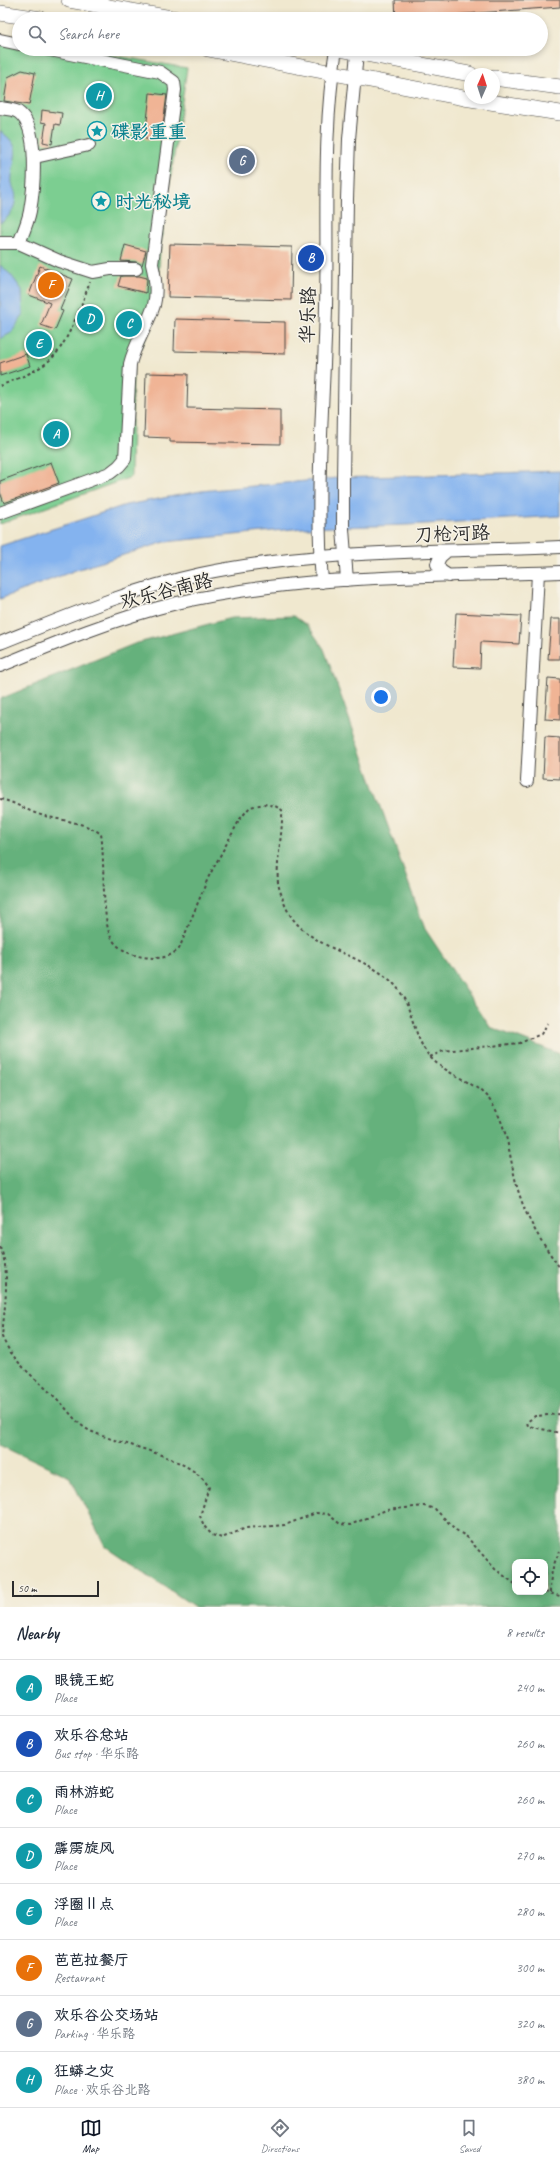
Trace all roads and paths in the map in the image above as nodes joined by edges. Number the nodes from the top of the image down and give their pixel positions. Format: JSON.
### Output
{"nodes":[{"id":1,"x":69,"y":0,"type":"edge"},
{"id":2,"x":137,"y":12,"type":"edge"},
{"id":3,"x":0,"y":13,"type":"edge"},
{"id":4,"x":12,"y":15,"type":"edge"},
{"id":5,"x":0,"y":40,"type":"edge"},
{"id":6,"x":12,"y":43,"type":"edge"},
{"id":7,"x":80,"y":56,"type":"edge"},
{"id":8,"x":247,"y":56,"type":"edge"},
{"id":9,"x":335,"y":56,"type":"edge"},
{"id":10,"x":357,"y":56,"type":"edge"},
{"id":11,"x":373,"y":56,"type":"edge"},
{"id":12,"x":332,"y":71,"type":"junction"},
{"id":13,"x":464,"y":73,"type":"edge"},
{"id":14,"x":464,"y":75,"type":"edge"},
{"id":15,"x":355,"y":76,"type":"junction"},
{"id":16,"x":500,"y":79,"type":"edge"},
{"id":17,"x":560,"y":87,"type":"edge"},
{"id":18,"x":464,"y":98,"type":"joint"},
{"id":19,"x":500,"y":104,"type":"edge"},
{"id":20,"x":0,"y":108,"type":"edge"},
{"id":21,"x":560,"y":114,"type":"edge"},
{"id":22,"x":89,"y":145,"type":"dead end"},
{"id":23,"x":35,"y":157,"type":"junction"},
{"id":24,"x":0,"y":242,"type":"edge"},
{"id":25,"x":19,"y":243,"type":"junction"},
{"id":26,"x":136,"y":270,"type":"dead end"},
{"id":27,"x":93,"y":272,"type":"junction"},
{"id":28,"x":0,"y":386,"type":"edge"},
{"id":29,"x":0,"y":513,"type":"edge"},
{"id":30,"x":560,"y":547,"type":"edge"},
{"id":31,"x":447,"y":552,"type":"junction"},
{"id":32,"x":346,"y":555,"type":"junction"},
{"id":33,"x":320,"y":556,"type":"junction"},
{"id":34,"x":560,"y":572,"type":"edge"},
{"id":35,"x":538,"y":573,"type":"junction"},
{"id":36,"x":449,"y":576,"type":"junction"},
{"id":37,"x":347,"y":580,"type":"junction"},
{"id":38,"x":322,"y":582,"type":"junction"},
{"id":39,"x":0,"y":642,"type":"edge"},
{"id":40,"x":0,"y":666,"type":"edge"},
{"id":41,"x":527,"y":782,"type":"dead end"},
{"id":42,"x":0,"y":800,"type":"edge"},
{"id":43,"x":548,"y":1023,"type":"dead end"},
{"id":44,"x":430,"y":1057,"type":"junction"},
{"id":45,"x":0,"y":1247,"type":"edge"},
{"id":46,"x":560,"y":1268,"type":"edge"},
{"id":47,"x":560,"y":1414,"type":"edge"},
{"id":48,"x":560,"y":1433,"type":"edge"},
{"id":49,"x":560,"y":1552,"type":"edge"},
{"id":50,"x":512,"y":1582,"type":"edge"},
{"id":51,"x":550,"y":1593,"type":"joint"},
{"id":52,"x":560,"y":1596,"type":"edge"}],
"edges":[{"from":1,"to":2,"type":"main road"},
{"from":3,"to":4,"type":"main road"},
{"from":5,"to":6,"type":"street"},
{"from":7,"to":29,"type":"street"},
{"from":8,"to":12,"type":"main road"},
{"from":9,"to":12,"type":"street","name":"华乐路"},
{"from":10,"to":15,"type":"street","name":"华乐路"},
{"from":11,"to":13,"type":"main road"},
{"from":12,"to":15,"type":"main road"},
{"from":12,"to":33,"type":"street","name":"华乐路"},
{"from":14,"to":18,"type":"main road"},
{"from":15,"to":18,"type":"main road"},
{"from":15,"to":32,"type":"street","name":"华乐路"},
{"from":16,"to":17,"type":"main road"},
{"from":19,"to":21,"type":"main road"},
{"from":20,"to":23,"type":"street"},
{"from":22,"to":23,"type":"street"},
{"from":23,"to":25,"type":"street"},
{"from":24,"to":25,"type":"street"},
{"from":25,"to":27,"type":"street"},
{"from":26,"to":27,"type":"street"},
{"from":27,"to":28,"type":"path"},
{"from":30,"to":31,"type":"street","name":"刀枪河路"},
{"from":31,"to":32,"type":"street","name":"刀枪河路"},
{"from":31,"to":36,"type":"street"},
{"from":32,"to":33,"type":"street","name":"欢乐谷南路"},
{"from":32,"to":37,"type":"street","name":"华乐路"},
{"from":33,"to":38,"type":"street","name":"华乐路"},
{"from":33,"to":39,"type":"street","name":"欢乐谷南路"},
{"from":34,"to":35,"type":"street"},
{"from":35,"to":36,"type":"street"},
{"from":35,"to":41,"type":"street"},
{"from":36,"to":37,"type":"street"},
{"from":37,"to":38,"type":"street","name":"欢乐谷南路"},
{"from":38,"to":40,"type":"street","name":"欢乐谷南路"},
{"from":42,"to":44,"type":"path"},
{"from":43,"to":44,"type":"path"},
{"from":44,"to":46,"type":"path"},
{"from":45,"to":50,"type":"path"},
{"from":47,"to":48,"type":"path"},
{"from":49,"to":51,"type":"path"},
{"from":51,"to":52,"type":"path"}]}
